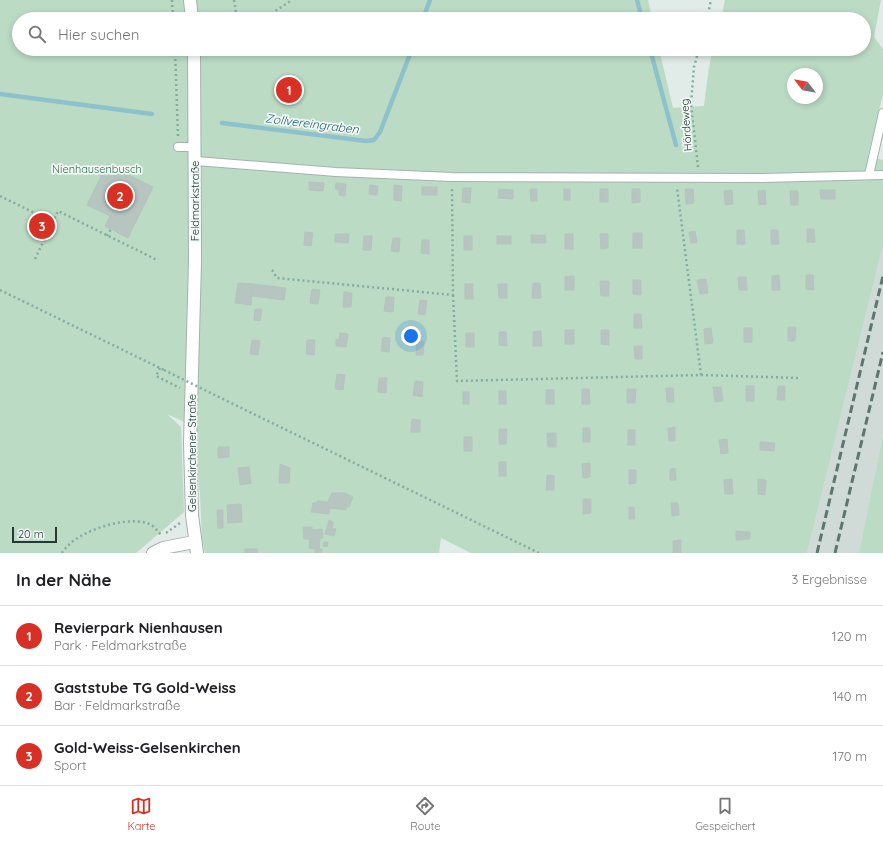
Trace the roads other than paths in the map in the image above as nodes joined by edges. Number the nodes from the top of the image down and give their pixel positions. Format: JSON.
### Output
{"nodes":[{"id":1,"x":190,"y":0,"type":"edge"},
{"id":2,"x":191,"y":12,"type":"edge"},
{"id":3,"x":194,"y":56,"type":"edge"},
{"id":4,"x":883,"y":113,"type":"edge"},
{"id":5,"x":178,"y":147,"type":"road end"},
{"id":6,"x":196,"y":147,"type":"junction"},
{"id":7,"x":196,"y":161,"type":"junction"},
{"id":8,"x":869,"y":174,"type":"junction"},
{"id":9,"x":883,"y":175,"type":"edge"},
{"id":10,"x":193,"y":353,"type":"joint"},
{"id":11,"x":196,"y":547,"type":"edge"},
{"id":12,"x":153,"y":553,"type":"edge"}],
"edges":[{"from":1,"to":2,"type":"street"},
{"from":3,"to":6,"type":"street","name":"Feldmarkstraße"},
{"from":4,"to":8,"type":"lane"},
{"from":5,"to":6,"type":"lane"},
{"from":6,"to":7,"type":"street","name":"Feldmarkstraße"},
{"from":7,"to":8,"type":"lane"},
{"from":7,"to":10,"type":"street","name":"Feldmarkstraße"},
{"from":8,"to":9,"type":"lane"},
{"from":10,"to":11,"type":"street","name":"Gelsenkirchener Straße"},
{"from":11,"to":12,"type":"street"}]}
